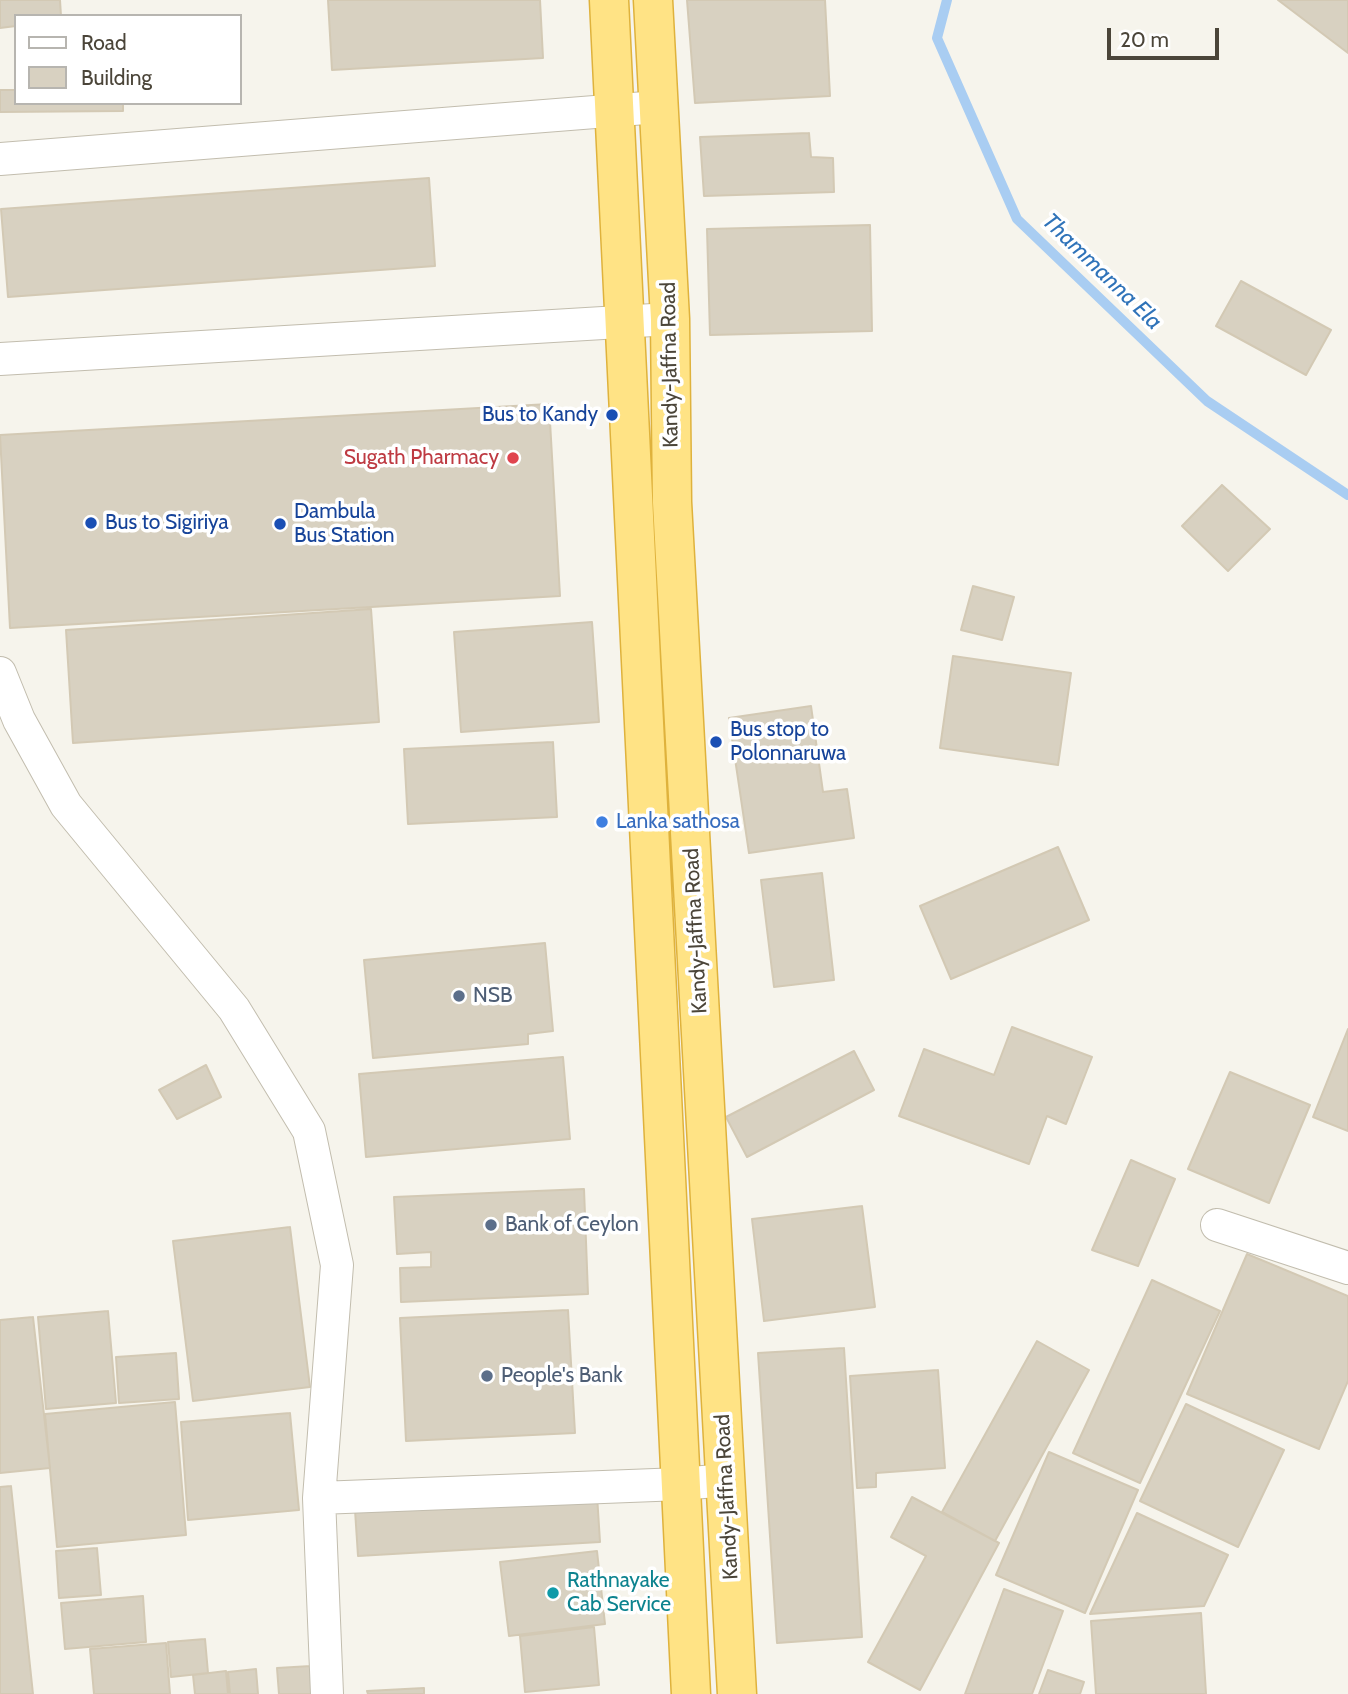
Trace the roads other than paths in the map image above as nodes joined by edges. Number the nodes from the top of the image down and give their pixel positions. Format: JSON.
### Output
{"nodes":[{"id":1,"x":609,"y":0,"type":"edge"},
{"id":2,"x":653,"y":0,"type":"edge"},
{"id":3,"x":658,"y":107,"type":"junction"},
{"id":4,"x":614,"y":109,"type":"junction"},
{"id":5,"x":0,"y":159,"type":"edge"},
{"id":6,"x":670,"y":319,"type":"junction"},
{"id":7,"x":624,"y":321,"type":"junction"},
{"id":8,"x":0,"y":359,"type":"edge"},
{"id":9,"x":0,"y":673,"type":"edge"},
{"id":10,"x":1217,"y":1225,"type":"dead end"},
{"id":11,"x":1348,"y":1268,"type":"edge"},
{"id":12,"x":719,"y":1346,"type":"junction"},
{"id":13,"x":673,"y":1349,"type":"junction"},
{"id":14,"x":726,"y":1480,"type":"junction"},
{"id":15,"x":681,"y":1484,"type":"junction"},
{"id":16,"x":319,"y":1498,"type":"junction"},
{"id":17,"x":327,"y":1694,"type":"edge"},
{"id":18,"x":691,"y":1694,"type":"edge"},
{"id":19,"x":737,"y":1694,"type":"edge"}],
"edges":[{"from":1,"to":4,"type":"highway","name":"Kandy-Jaffna Road"},
{"from":2,"to":3,"type":"highway","name":"Kandy-Jaffna Road"},
{"from":3,"to":4,"type":"street"},
{"from":3,"to":6,"type":"highway","name":"Kandy-Jaffna Road"},
{"from":4,"to":5,"type":"street"},
{"from":4,"to":7,"type":"highway","name":"Kandy-Jaffna Road"},
{"from":6,"to":7,"type":"street"},
{"from":6,"to":12,"type":"highway","name":"Kandy-Jaffna Road"},
{"from":7,"to":8,"type":"street"},
{"from":7,"to":13,"type":"highway","name":"Kandy-Jaffna Road"},
{"from":9,"to":16,"type":"street"},
{"from":10,"to":11,"type":"street"},
{"from":12,"to":13,"type":"highway"},
{"from":12,"to":14,"type":"highway","name":"Kandy-Jaffna Road"},
{"from":13,"to":15,"type":"highway","name":"Kandy-Jaffna Road"},
{"from":14,"to":15,"type":"street"},
{"from":14,"to":19,"type":"highway","name":"Kandy-Jaffna Road"},
{"from":15,"to":16,"type":"street"},
{"from":15,"to":18,"type":"highway","name":"Kandy-Jaffna Road"},
{"from":16,"to":17,"type":"street"}]}
